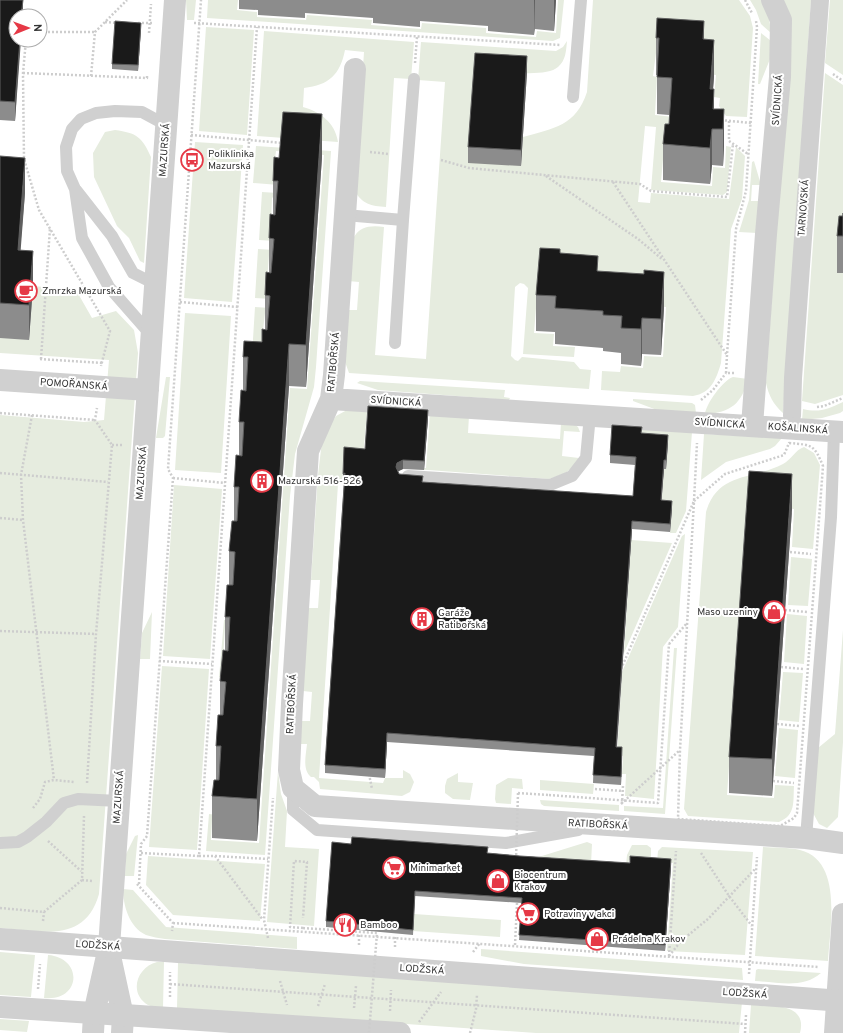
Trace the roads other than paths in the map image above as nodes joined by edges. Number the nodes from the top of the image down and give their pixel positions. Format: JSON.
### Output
{"nodes":[{"id":1,"x":175,"y":0,"type":"edge"},
{"id":2,"x":581,"y":0,"type":"edge"},
{"id":3,"x":772,"y":0,"type":"edge"},
{"id":4,"x":820,"y":0,"type":"edge"},
{"id":5,"x":354,"y":68,"type":"dead end"},
{"id":6,"x":414,"y":79,"type":"road end"},
{"id":7,"x":574,"y":97,"type":"dead end"},
{"id":8,"x":166,"y":125,"type":"junction"},
{"id":9,"x":75,"y":189,"type":"junction"},
{"id":10,"x":345,"y":215,"type":"junction"},
{"id":11,"x":403,"y":220,"type":"junction"},
{"id":12,"x":155,"y":284,"type":"junction"},
{"id":13,"x":152,"y":336,"type":"junction"},
{"id":14,"x":395,"y":343,"type":"dead end"},
{"id":15,"x":0,"y":380,"type":"edge"},
{"id":16,"x":148,"y":390,"type":"junction"},
{"id":17,"x":330,"y":399,"type":"junction"},
{"id":18,"x":792,"y":411,"type":"road end"},
{"id":19,"x":590,"y":415,"type":"junction"},
{"id":20,"x":752,"y":426,"type":"junction"},
{"id":21,"x":839,"y":432,"type":"edge"},
{"id":22,"x":403,"y":476,"type":"edge"},
{"id":23,"x":119,"y":802,"type":"junction"},
{"id":24,"x":806,"y":838,"type":"junction"},
{"id":25,"x":0,"y":843,"type":"edge"},
{"id":26,"x":843,"y":843,"type":"edge"},
{"id":27,"x":843,"y":914,"type":"edge"},
{"id":28,"x":0,"y":939,"type":"edge"},
{"id":29,"x":108,"y":947,"type":"junction"},
{"id":30,"x":840,"y":1001,"type":"edge"},
{"id":31,"x":0,"y":1007,"type":"edge"},
{"id":32,"x":94,"y":1024,"type":"edge"},
{"id":33,"x":122,"y":1024,"type":"edge"},
{"id":34,"x":400,"y":1033,"type":"edge"},
{"id":35,"x":835,"y":1033,"type":"edge"}],
"edges":[{"from":1,"to":8,"type":"street","name":"MAZURSKÁ"},
{"from":2,"to":7,"type":"lane"},
{"from":3,"to":20,"type":"street","name":"SVÍDNICKÁ"},
{"from":4,"to":18,"type":"street","name":"TARNOVSKÁ"},
{"from":5,"to":10,"type":"street","name":"RATIBOŘSKÁ"},
{"from":6,"to":11,"type":"lane"},
{"from":8,"to":9,"type":"lane"},
{"from":8,"to":12,"type":"street","name":"MAZURSKÁ"},
{"from":9,"to":12,"type":"lane"},
{"from":9,"to":13,"type":"lane"},
{"from":10,"to":11,"type":"lane"},
{"from":10,"to":17,"type":"street","name":"RATIBOŘSKÁ"},
{"from":11,"to":14,"type":"lane"},
{"from":12,"to":13,"type":"street","name":"MAZURSKÁ"},
{"from":13,"to":16,"type":"street","name":"MAZURSKÁ"},
{"from":15,"to":16,"type":"street","name":"POMOŘANSKÁ"},
{"from":16,"to":23,"type":"street","name":"MAZURSKÁ"},
{"from":17,"to":19,"type":"street","name":"SVÍDNICKÁ"},
{"from":17,"to":24,"type":"street","name":"RATIBOŘSKÁ"},
{"from":19,"to":20,"type":"street","name":"SVÍDNICKÁ"},
{"from":19,"to":22,"type":"lane"},
{"from":20,"to":21,"type":"street","name":"KOŠALINSKÁ"},
{"from":21,"to":24,"type":"lane"},
{"from":23,"to":25,"type":"lane"},
{"from":23,"to":29,"type":"street","name":"MAZURSKÁ"},
{"from":24,"to":26,"type":"street","name":"RATIBOŘSKÁ"},
{"from":27,"to":30,"type":"street"},
{"from":28,"to":29,"type":"street","name":"LODŽSKÁ"},
{"from":29,"to":30,"type":"street","name":"LODŽSKÁ"},
{"from":29,"to":32,"type":"street"},
{"from":29,"to":33,"type":"street"},
{"from":30,"to":35,"type":"street"},
{"from":31,"to":32,"type":"street"},
{"from":32,"to":33,"type":"street"},
{"from":33,"to":34,"type":"street"}]}
